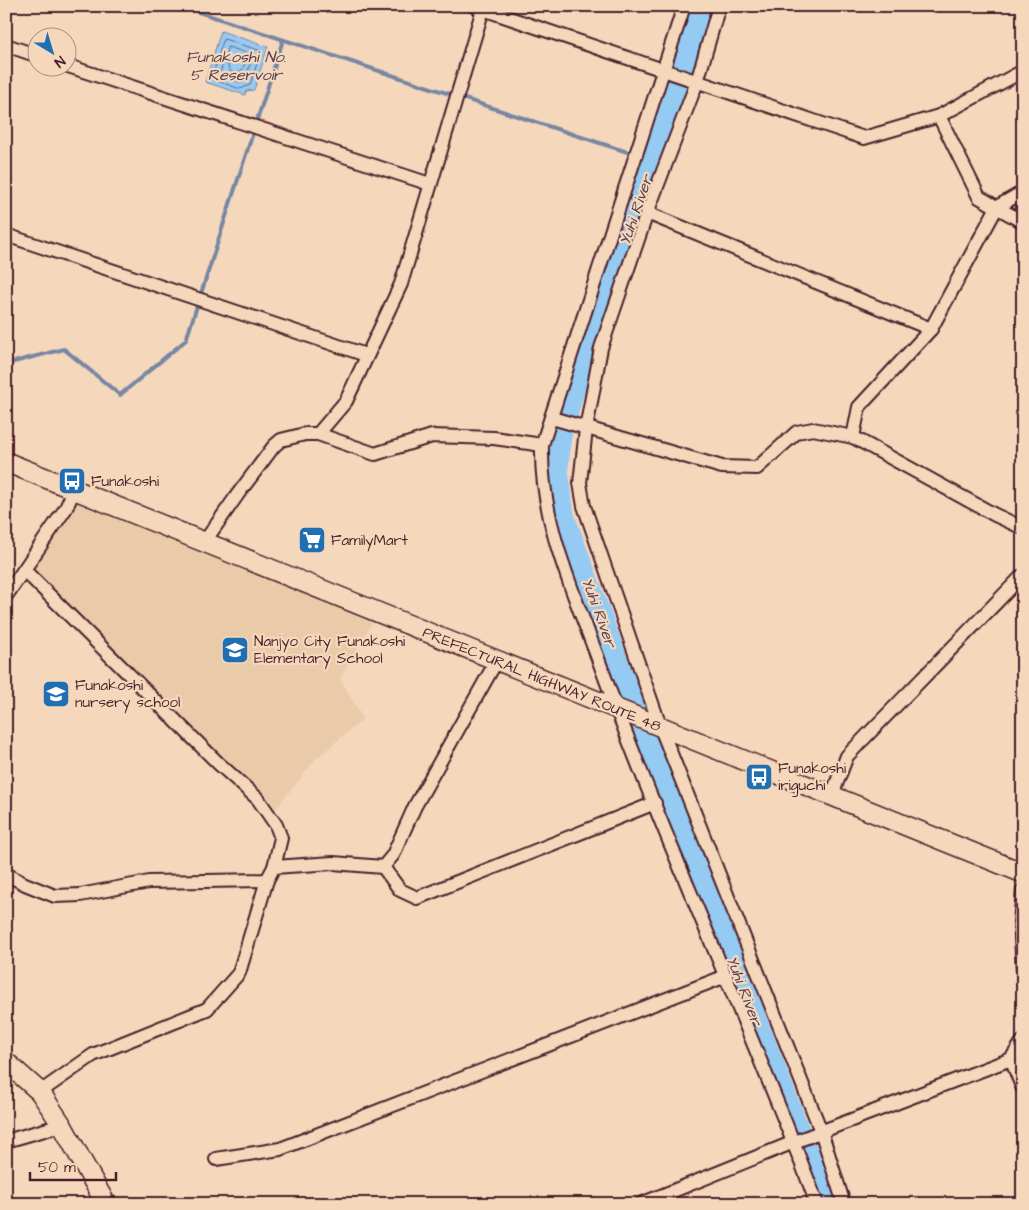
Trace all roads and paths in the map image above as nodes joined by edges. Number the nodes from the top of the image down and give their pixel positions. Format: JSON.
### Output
{"nodes":[{"id":1,"x":684,"y":6,"type":"edge"},
{"id":2,"x":719,"y":6,"type":"edge"},
{"id":3,"x":479,"y":8,"type":"edge"},
{"id":4,"x":6,"y":45,"type":"edge"},
{"id":5,"x":28,"y":53,"type":"edge"},
{"id":6,"x":78,"y":69,"type":"edge"},
{"id":7,"x":663,"y":69,"type":"junction"},
{"id":8,"x":1023,"y":71,"type":"edge"},
{"id":9,"x":697,"y":82,"type":"junction"},
{"id":10,"x":939,"y":116,"type":"junction"},
{"id":11,"x":430,"y":184,"type":"junction"},
{"id":12,"x":1023,"y":192,"type":"edge"},
{"id":13,"x":998,"y":207,"type":"junction"},
{"id":14,"x":648,"y":213,"type":"junction"},
{"id":15,"x":1023,"y":222,"type":"edge"},
{"id":16,"x":6,"y":235,"type":"edge"},
{"id":17,"x":931,"y":329,"type":"junction"},
{"id":18,"x":366,"y":354,"type":"junction"},
{"id":19,"x":552,"y":418,"type":"junction"},
{"id":20,"x":586,"y":429,"type":"junction"},
{"id":21,"x":318,"y":434,"type":"junction"},
{"id":22,"x":853,"y":437,"type":"junction"},
{"id":23,"x":542,"y":445,"type":"junction"},
{"id":24,"x":6,"y":462,"type":"edge"},
{"id":25,"x":74,"y":490,"type":"junction"},
{"id":26,"x":1023,"y":528,"type":"edge"},
{"id":27,"x":205,"y":541,"type":"junction"},
{"id":28,"x":24,"y":570,"type":"junction"},
{"id":29,"x":1023,"y":575,"type":"edge"},
{"id":30,"x":6,"y":596,"type":"edge"},
{"id":31,"x":497,"y":660,"type":"junction"},
{"id":32,"x":620,"y":710,"type":"junction"},
{"id":33,"x":656,"y":724,"type":"junction"},
{"id":34,"x":834,"y":796,"type":"junction"},
{"id":35,"x":655,"y":803,"type":"junction"},
{"id":36,"x":274,"y":867,"type":"junction"},
{"id":37,"x":383,"y":867,"type":"junction"},
{"id":38,"x":1023,"y":873,"type":"edge"},
{"id":39,"x":6,"y":874,"type":"edge"},
{"id":40,"x":267,"y":880,"type":"junction"},
{"id":41,"x":1023,"y":890,"type":"edge"},
{"id":42,"x":1023,"y":970,"type":"edge"},
{"id":43,"x":726,"y":976,"type":"junction"},
{"id":44,"x":1023,"y":1041,"type":"edge"},
{"id":45,"x":1011,"y":1059,"type":"junction"},
{"id":46,"x":6,"y":1062,"type":"edge"},
{"id":47,"x":1023,"y":1089,"type":"edge"},
{"id":48,"x":40,"y":1092,"type":"junction"},
{"id":49,"x":62,"y":1125,"type":"junction"},
{"id":50,"x":821,"y":1131,"type":"junction"},
{"id":51,"x":6,"y":1141,"type":"edge"},
{"id":52,"x":794,"y":1142,"type":"junction"},
{"id":53,"x":216,"y":1159,"type":"dead end"},
{"id":54,"x":106,"y":1204,"type":"edge"},
{"id":55,"x":641,"y":1204,"type":"edge"},
{"id":56,"x":817,"y":1204,"type":"edge"},
{"id":57,"x":844,"y":1204,"type":"edge"}],
"edges":[{"from":1,"to":7,"type":"street"},
{"from":2,"to":9,"type":"street"},
{"from":3,"to":7,"type":"street"},
{"from":3,"to":11,"type":"street"},
{"from":4,"to":5,"type":"street"},
{"from":6,"to":11,"type":"street"},
{"from":7,"to":9,"type":"street"},
{"from":7,"to":19,"type":"street"},
{"from":8,"to":10,"type":"street"},
{"from":9,"to":10,"type":"street"},
{"from":9,"to":14,"type":"street"},
{"from":10,"to":13,"type":"street"},
{"from":11,"to":18,"type":"street"},
{"from":12,"to":13,"type":"street"},
{"from":13,"to":15,"type":"street"},
{"from":13,"to":17,"type":"street"},
{"from":14,"to":17,"type":"street"},
{"from":14,"to":20,"type":"street"},
{"from":16,"to":18,"type":"street"},
{"from":17,"to":22,"type":"street"},
{"from":18,"to":21,"type":"street"},
{"from":19,"to":20,"type":"street"},
{"from":19,"to":23,"type":"street"},
{"from":20,"to":22,"type":"street"},
{"from":20,"to":33,"type":"street"},
{"from":21,"to":23,"type":"street"},
{"from":21,"to":27,"type":"street"},
{"from":22,"to":26,"type":"street"},
{"from":23,"to":32,"type":"street"},
{"from":24,"to":25,"type":"main road","name":"PREFECTURAL HIGHWAY ROUTE 48"},
{"from":25,"to":27,"type":"main road","name":"PREFECTURAL HIGHWAY ROUTE 48"},
{"from":25,"to":28,"type":"street"},
{"from":27,"to":31,"type":"main road","name":"PREFECTURAL HIGHWAY ROUTE 48"},
{"from":28,"to":30,"type":"street"},
{"from":28,"to":36,"type":"street"},
{"from":29,"to":34,"type":"street"},
{"from":31,"to":32,"type":"main road","name":"PREFECTURAL HIGHWAY ROUTE 48"},
{"from":31,"to":37,"type":"street"},
{"from":32,"to":33,"type":"main road","name":"PREFECTURAL HIGHWAY ROUTE 48"},
{"from":32,"to":35,"type":"street"},
{"from":33,"to":34,"type":"main road","name":"PREFECTURAL HIGHWAY ROUTE 48"},
{"from":33,"to":50,"type":"street"},
{"from":34,"to":38,"type":"main road","name":"PREFECTURAL HIGHWAY ROUTE 48"},
{"from":35,"to":37,"type":"street"},
{"from":35,"to":43,"type":"street"},
{"from":36,"to":37,"type":"street"},
{"from":36,"to":40,"type":"street"},
{"from":39,"to":40,"type":"street"},
{"from":40,"to":48,"type":"street"},
{"from":41,"to":42,"type":"street"},
{"from":43,"to":52,"type":"street"},
{"from":43,"to":53,"type":"street"},
{"from":44,"to":45,"type":"street"},
{"from":45,"to":47,"type":"street"},
{"from":45,"to":50,"type":"street"},
{"from":46,"to":48,"type":"main road"},
{"from":48,"to":49,"type":"main road"},
{"from":49,"to":51,"type":"street"},
{"from":49,"to":54,"type":"main road"},
{"from":50,"to":52,"type":"street"},
{"from":50,"to":57,"type":"street"},
{"from":52,"to":55,"type":"street"},
{"from":52,"to":56,"type":"street"}]}
